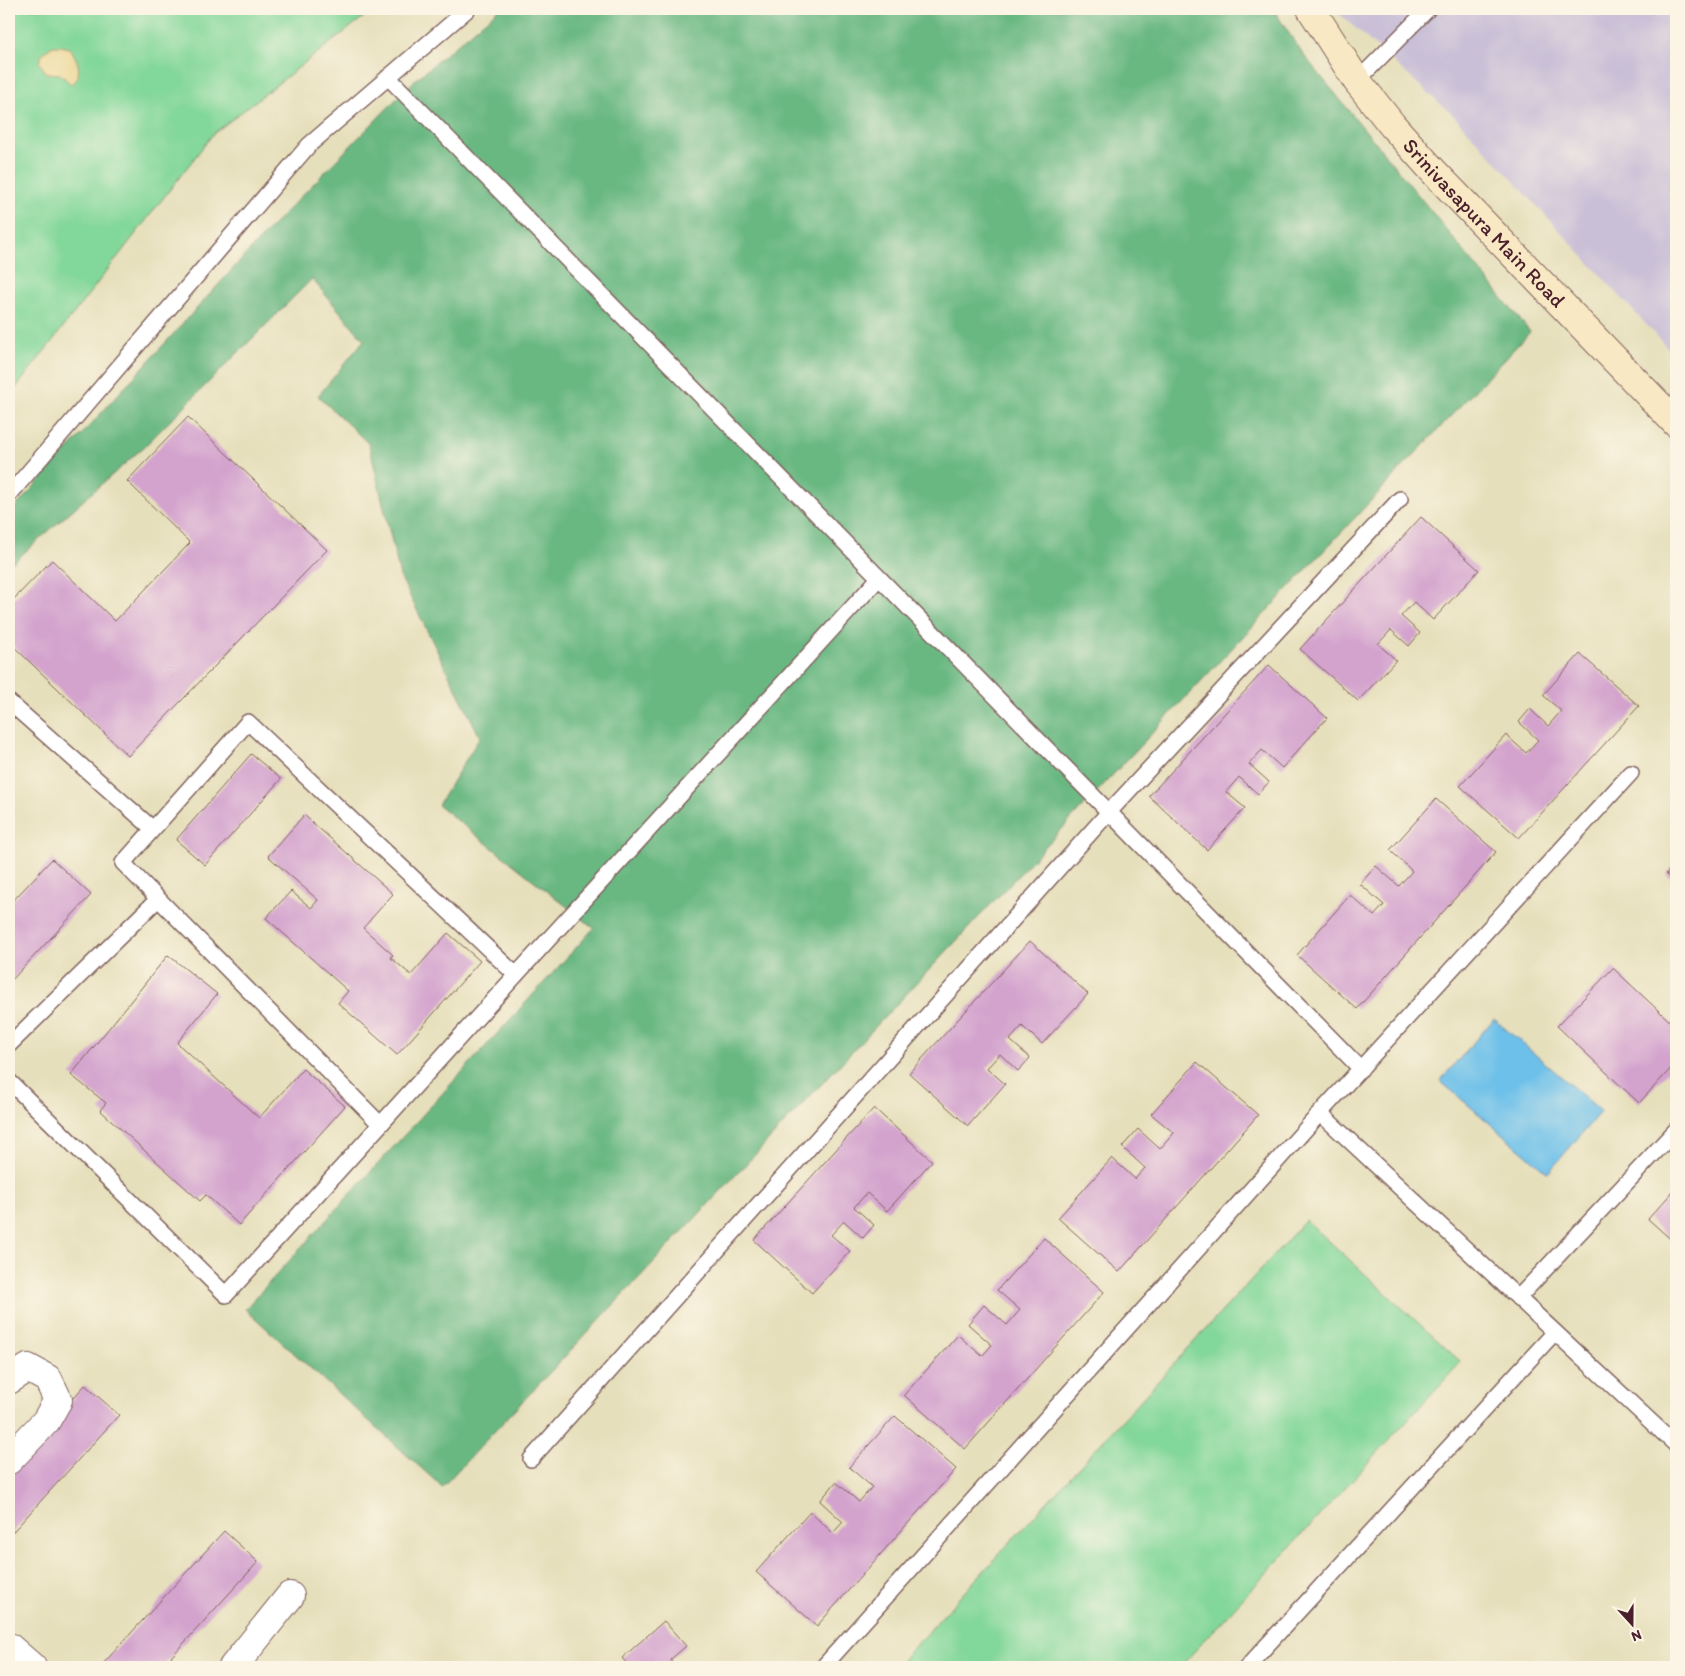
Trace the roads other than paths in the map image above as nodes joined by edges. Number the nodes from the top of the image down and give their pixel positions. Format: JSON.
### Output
{"nodes":[{"id":1,"x":468,"y":9,"type":"edge"},
{"id":2,"x":1310,"y":9,"type":"edge"},
{"id":3,"x":1428,"y":9,"type":"edge"},
{"id":4,"x":388,"y":77,"type":"junction"},
{"id":5,"x":1357,"y":81,"type":"junction"},
{"id":6,"x":1676,"y":423,"type":"edge"},
{"id":7,"x":9,"y":495,"type":"edge"},
{"id":8,"x":1400,"y":499,"type":"dead end"},
{"id":9,"x":879,"y":578,"type":"junction"},
{"id":10,"x":9,"y":702,"type":"edge"},
{"id":11,"x":1631,"y":773,"type":"dead end"},
{"id":12,"x":1109,"y":812,"type":"junction"},
{"id":13,"x":153,"y":829,"type":"junction"},
{"id":14,"x":158,"y":899,"type":"junction"},
{"id":15,"x":516,"y":975,"type":"junction"},
{"id":16,"x":9,"y":1045,"type":"edge"},
{"id":17,"x":1361,"y":1069,"type":"junction"},
{"id":18,"x":9,"y":1081,"type":"edge"},
{"id":19,"x":1320,"y":1113,"type":"junction"},
{"id":20,"x":380,"y":1124,"type":"junction"},
{"id":21,"x":1676,"y":1130,"type":"edge"},
{"id":22,"x":1518,"y":1298,"type":"junction"},
{"id":23,"x":1555,"y":1332,"type":"junction"},
{"id":24,"x":9,"y":1380,"type":"edge"},
{"id":25,"x":1676,"y":1445,"type":"edge"},
{"id":26,"x":531,"y":1459,"type":"dead end"},
{"id":27,"x":9,"y":1460,"type":"edge"},
{"id":28,"x":290,"y":1596,"type":"dead end"},
{"id":29,"x":9,"y":1647,"type":"edge"},
{"id":30,"x":32,"y":1667,"type":"edge"},
{"id":31,"x":233,"y":1667,"type":"edge"},
{"id":32,"x":823,"y":1667,"type":"edge"},
{"id":33,"x":1247,"y":1667,"type":"edge"}],
"edges":[{"from":1,"to":4,"type":"lane"},
{"from":2,"to":5,"type":"street","name":"Srinivasapura Main Road"},
{"from":3,"to":5,"type":"lane"},
{"from":4,"to":7,"type":"lane"},
{"from":4,"to":9,"type":"lane"},
{"from":5,"to":6,"type":"street","name":"Srinivasapura Main Road"},
{"from":8,"to":12,"type":"lane"},
{"from":9,"to":12,"type":"lane"},
{"from":9,"to":15,"type":"lane"},
{"from":10,"to":13,"type":"lane"},
{"from":11,"to":17,"type":"lane"},
{"from":12,"to":17,"type":"lane"},
{"from":12,"to":26,"type":"lane"},
{"from":13,"to":14,"type":"lane"},
{"from":13,"to":15,"type":"lane"},
{"from":14,"to":16,"type":"lane"},
{"from":14,"to":20,"type":"lane"},
{"from":15,"to":20,"type":"lane"},
{"from":17,"to":19,"type":"lane"},
{"from":18,"to":20,"type":"lane"},
{"from":19,"to":22,"type":"lane"},
{"from":19,"to":32,"type":"lane"},
{"from":21,"to":22,"type":"lane"},
{"from":22,"to":23,"type":"lane"},
{"from":23,"to":25,"type":"lane"},
{"from":23,"to":33,"type":"lane"},
{"from":24,"to":27,"type":"street"},
{"from":28,"to":31,"type":"street"},
{"from":29,"to":30,"type":"street"}]}
